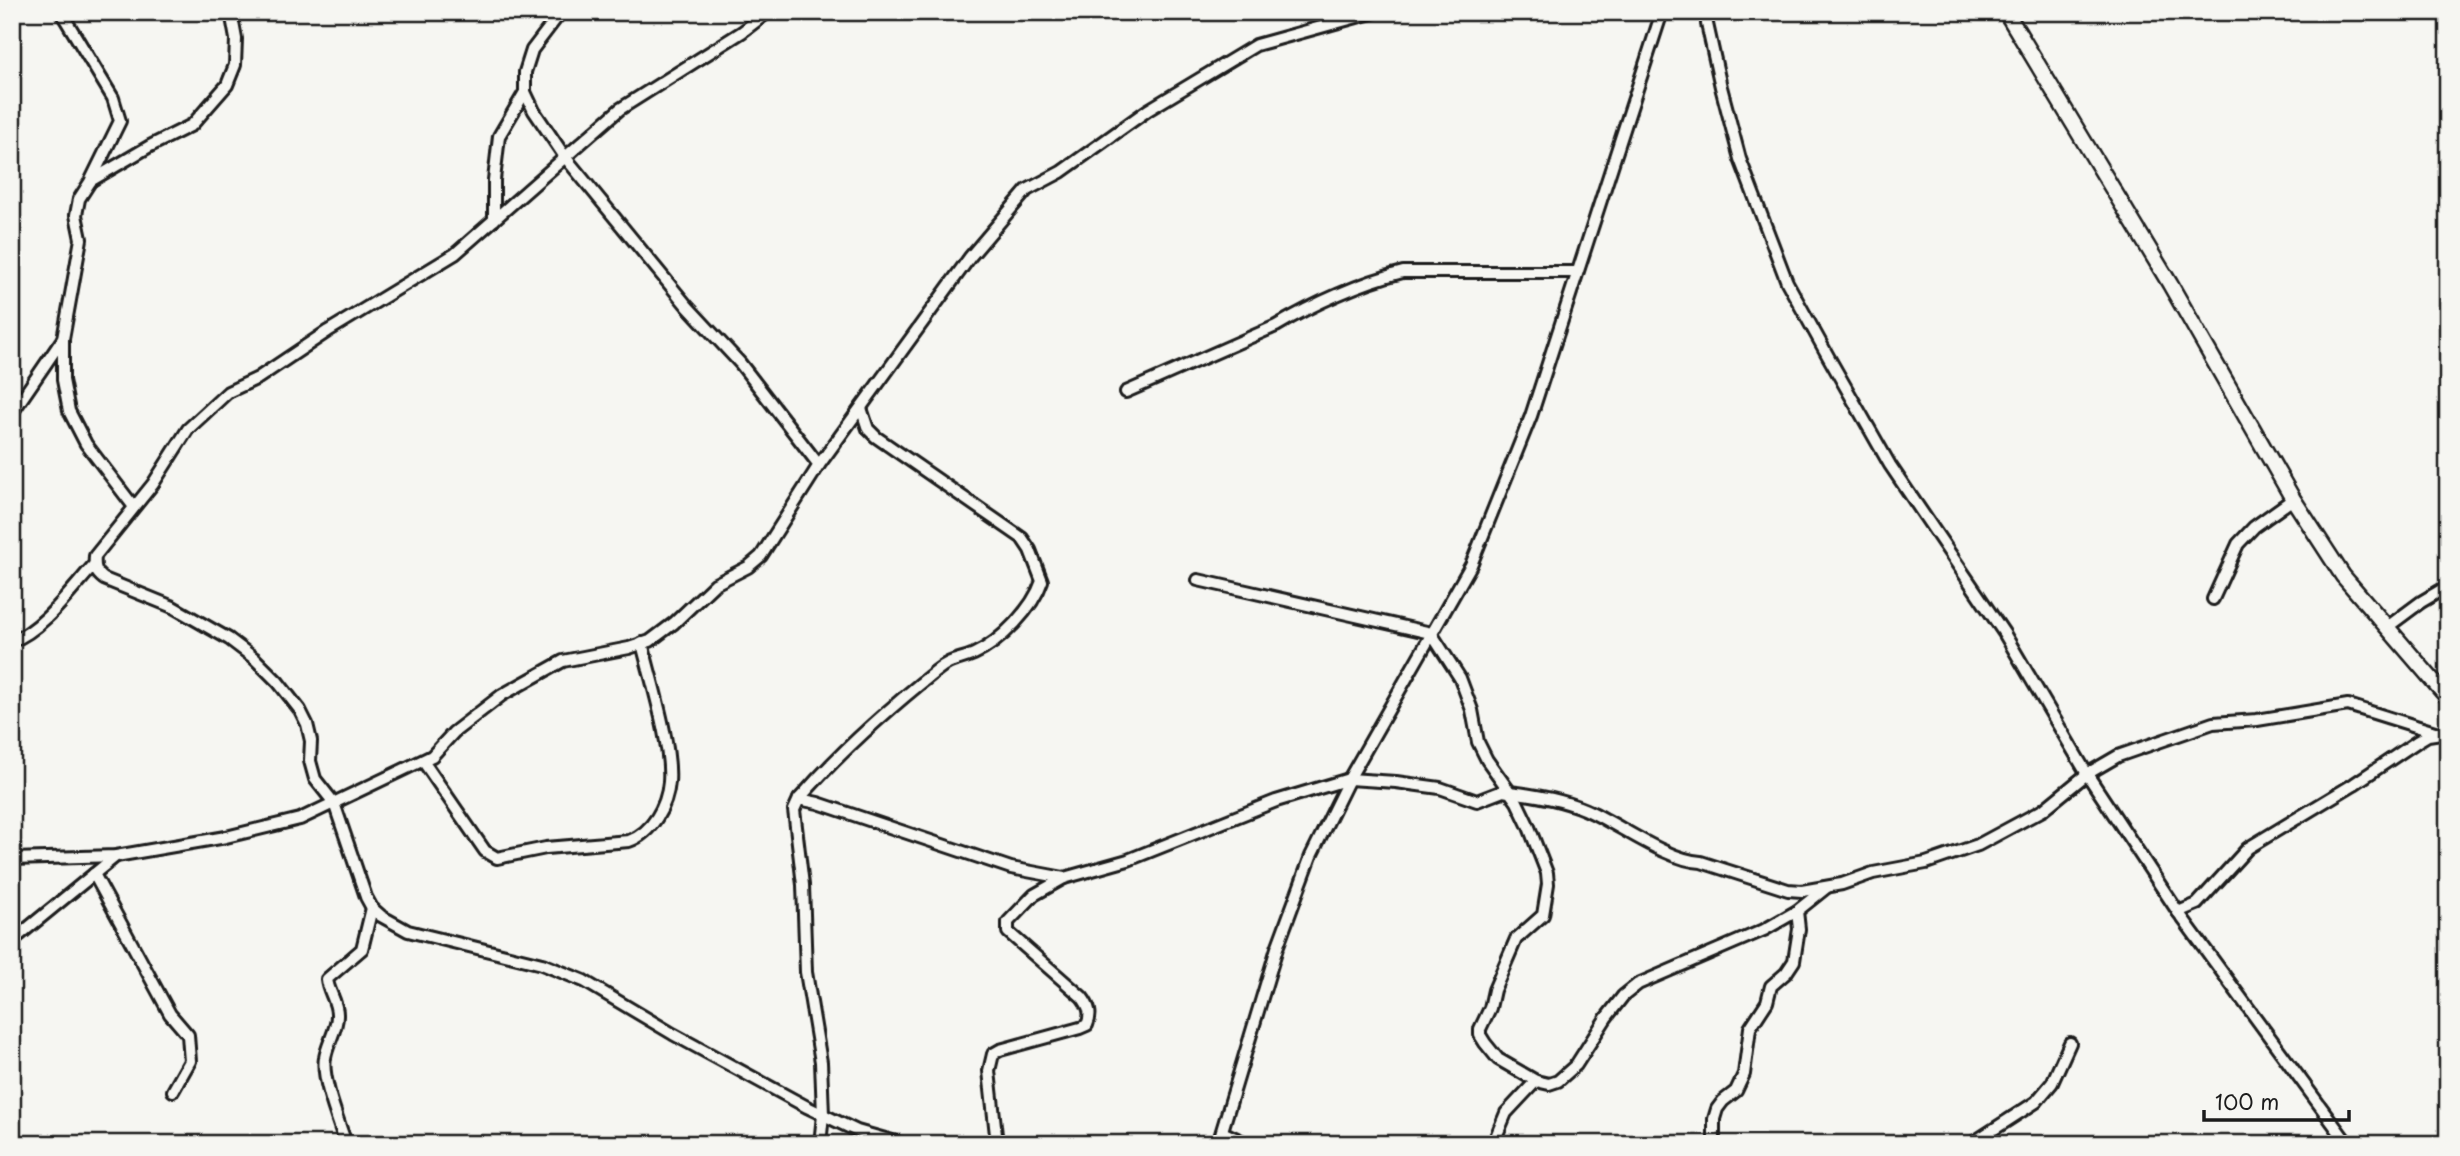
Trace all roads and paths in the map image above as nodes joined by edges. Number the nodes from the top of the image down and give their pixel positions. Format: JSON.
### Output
{"nodes":[{"id":1,"x":61,"y":12,"type":"edge"},
{"id":2,"x":231,"y":12,"type":"edge"},
{"id":3,"x":561,"y":12,"type":"edge"},
{"id":4,"x":768,"y":12,"type":"edge"},
{"id":5,"x":1375,"y":12,"type":"edge"},
{"id":6,"x":1662,"y":12,"type":"edge"},
{"id":7,"x":1707,"y":12,"type":"edge"},
{"id":8,"x":2006,"y":12,"type":"edge"},
{"id":9,"x":524,"y":92,"type":"junction"},
{"id":10,"x":565,"y":157,"type":"junction"},
{"id":11,"x":90,"y":182,"type":"junction"},
{"id":12,"x":494,"y":220,"type":"junction"},
{"id":13,"x":1577,"y":272,"type":"junction"},
{"id":14,"x":63,"y":339,"type":"junction"},
{"id":15,"x":1126,"y":392,"type":"dead end"},
{"id":16,"x":861,"y":408,"type":"junction"},
{"id":17,"x":12,"y":413,"type":"edge"},
{"id":18,"x":819,"y":465,"type":"junction"},
{"id":19,"x":2293,"y":499,"type":"junction"},
{"id":20,"x":134,"y":507,"type":"junction"},
{"id":21,"x":94,"y":565,"type":"junction"},
{"id":22,"x":1198,"y":580,"type":"dead end"},
{"id":23,"x":2448,"y":586,"type":"edge"},
{"id":24,"x":2213,"y":598,"type":"dead end"},
{"id":25,"x":2386,"y":628,"type":"junction"},
{"id":26,"x":1431,"y":633,"type":"junction"},
{"id":27,"x":12,"y":641,"type":"edge"},
{"id":28,"x":642,"y":643,"type":"junction"},
{"id":29,"x":2448,"y":698,"type":"edge"},
{"id":30,"x":2443,"y":732,"type":"edge"},
{"id":31,"x":423,"y":761,"type":"junction"},
{"id":32,"x":2087,"y":775,"type":"junction"},
{"id":33,"x":1349,"y":779,"type":"junction"},
{"id":34,"x":1509,"y":792,"type":"junction"},
{"id":35,"x":799,"y":799,"type":"junction"},
{"id":36,"x":334,"y":803,"type":"junction"},
{"id":37,"x":116,"y":856,"type":"junction"},
{"id":38,"x":12,"y":859,"type":"edge"},
{"id":39,"x":94,"y":874,"type":"junction"},
{"id":40,"x":1064,"y":878,"type":"junction"},
{"id":41,"x":1827,"y":887,"type":"junction"},
{"id":42,"x":372,"y":908,"type":"junction"},
{"id":43,"x":1797,"y":911,"type":"junction"},
{"id":44,"x":2178,"y":912,"type":"junction"},
{"id":45,"x":12,"y":941,"type":"edge"},
{"id":46,"x":2070,"y":1043,"type":"dead end"},
{"id":47,"x":1536,"y":1081,"type":"junction"},
{"id":48,"x":173,"y":1091,"type":"dead end"},
{"id":49,"x":822,"y":1115,"type":"junction"},
{"id":50,"x":1222,"y":1132,"type":"junction"},
{"id":51,"x":345,"y":1144,"type":"edge"},
{"id":52,"x":820,"y":1144,"type":"edge"},
{"id":53,"x":903,"y":1144,"type":"edge"},
{"id":54,"x":997,"y":1144,"type":"edge"},
{"id":55,"x":1218,"y":1144,"type":"edge"},
{"id":56,"x":1248,"y":1144,"type":"edge"},
{"id":57,"x":1493,"y":1144,"type":"edge"},
{"id":58,"x":1714,"y":1144,"type":"edge"},
{"id":59,"x":1971,"y":1144,"type":"edge"},
{"id":60,"x":2348,"y":1144,"type":"edge"}],
"edges":[{"from":1,"to":11,"type":"street"},
{"from":2,"to":11,"type":"street"},
{"from":3,"to":9,"type":"street"},
{"from":4,"to":10,"type":"street"},
{"from":5,"to":16,"type":"street"},
{"from":6,"to":13,"type":"street"},
{"from":7,"to":32,"type":"street"},
{"from":8,"to":19,"type":"street"},
{"from":9,"to":10,"type":"street"},
{"from":9,"to":12,"type":"street"},
{"from":10,"to":12,"type":"street"},
{"from":10,"to":18,"type":"street"},
{"from":11,"to":14,"type":"street"},
{"from":12,"to":20,"type":"street"},
{"from":13,"to":15,"type":"street"},
{"from":13,"to":26,"type":"street"},
{"from":14,"to":17,"type":"street"},
{"from":14,"to":20,"type":"street"},
{"from":16,"to":18,"type":"street"},
{"from":16,"to":35,"type":"street"},
{"from":18,"to":28,"type":"street"},
{"from":19,"to":24,"type":"street"},
{"from":19,"to":25,"type":"street"},
{"from":20,"to":21,"type":"street"},
{"from":21,"to":27,"type":"street"},
{"from":21,"to":36,"type":"street"},
{"from":22,"to":26,"type":"street"},
{"from":23,"to":25,"type":"street"},
{"from":25,"to":29,"type":"street"},
{"from":26,"to":33,"type":"street"},
{"from":26,"to":34,"type":"street"},
{"from":28,"to":31,"type":"street"},
{"from":28,"to":31,"type":"street"},
{"from":30,"to":32,"type":"street"},
{"from":30,"to":44,"type":"street"},
{"from":31,"to":36,"type":"street"},
{"from":32,"to":41,"type":"street"},
{"from":32,"to":44,"type":"street"},
{"from":33,"to":34,"type":"street"},
{"from":33,"to":40,"type":"street"},
{"from":33,"to":50,"type":"street"},
{"from":34,"to":41,"type":"street"},
{"from":34,"to":47,"type":"street"},
{"from":35,"to":40,"type":"street"},
{"from":35,"to":49,"type":"street"},
{"from":36,"to":37,"type":"street"},
{"from":36,"to":42,"type":"street"},
{"from":37,"to":38,"type":"street"},
{"from":37,"to":39,"type":"street"},
{"from":39,"to":45,"type":"street"},
{"from":39,"to":48,"type":"street"},
{"from":40,"to":54,"type":"street"},
{"from":41,"to":43,"type":"street"},
{"from":42,"to":49,"type":"street"},
{"from":42,"to":51,"type":"street"},
{"from":43,"to":47,"type":"street"},
{"from":43,"to":58,"type":"street"},
{"from":44,"to":60,"type":"street"},
{"from":46,"to":59,"type":"street"},
{"from":47,"to":57,"type":"street"},
{"from":49,"to":52,"type":"street"},
{"from":49,"to":53,"type":"street"},
{"from":50,"to":55,"type":"street"},
{"from":50,"to":56,"type":"street"}]}
